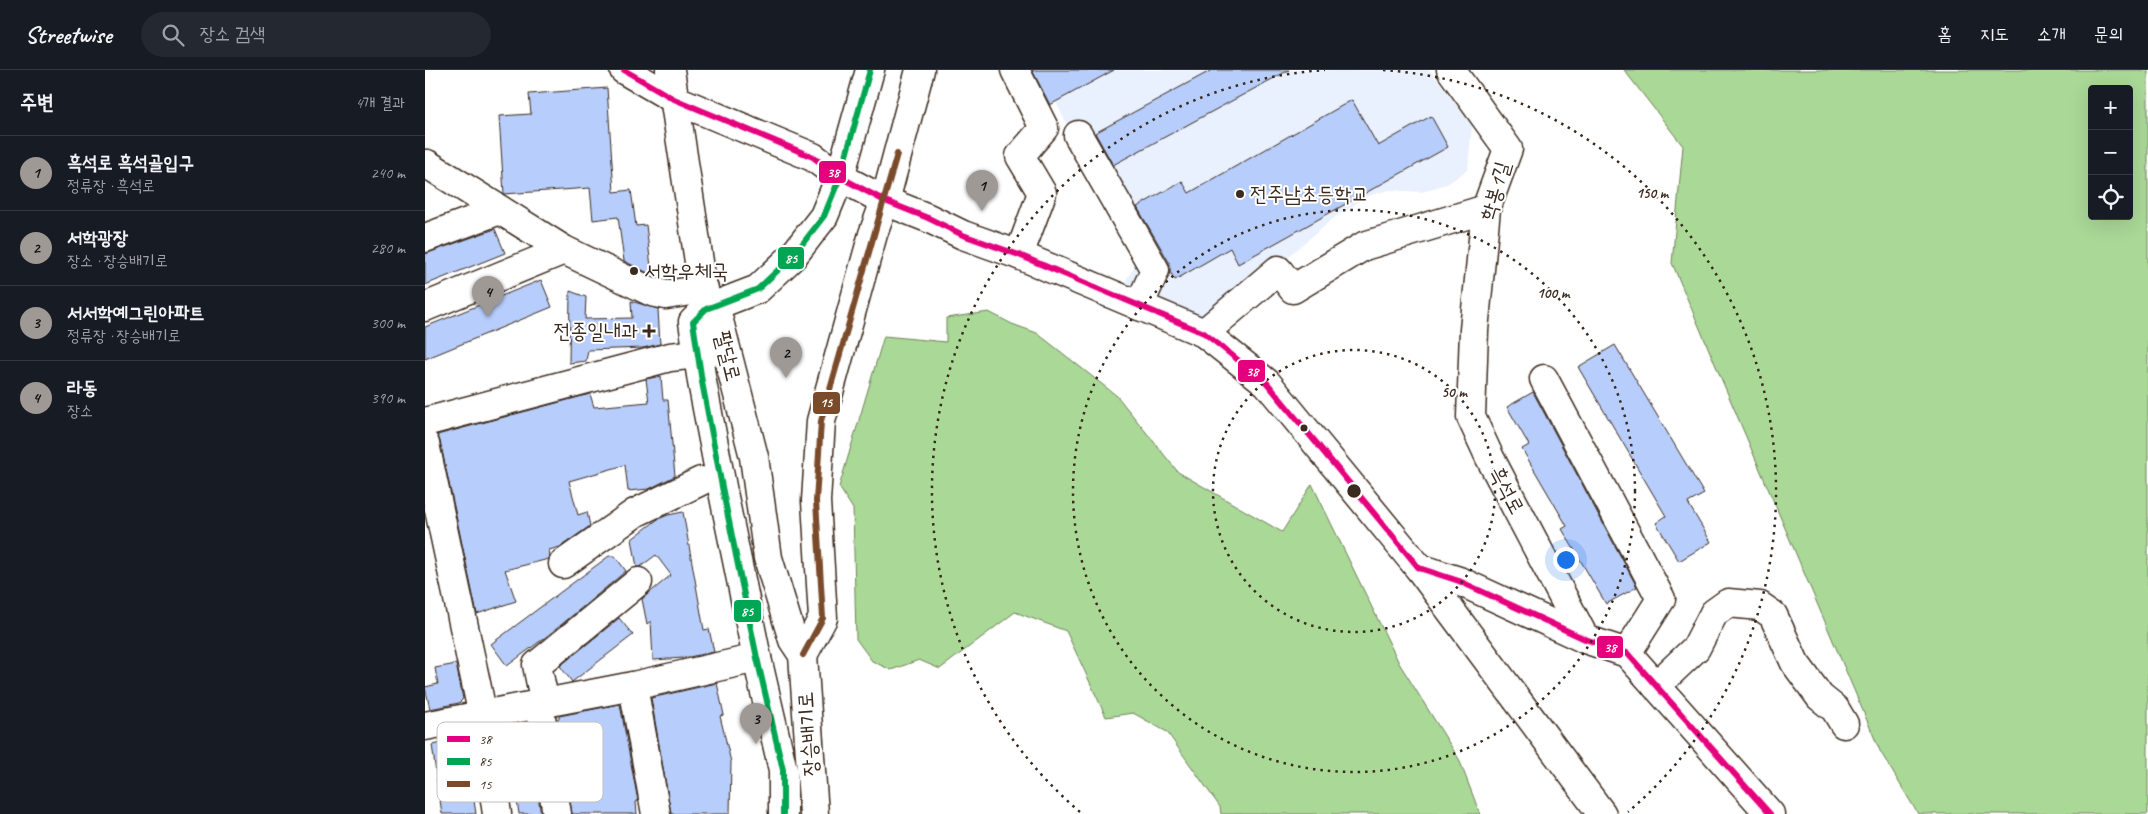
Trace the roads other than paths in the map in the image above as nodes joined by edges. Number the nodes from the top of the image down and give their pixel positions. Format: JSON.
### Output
{"nodes":[{"id":1,"x":624,"y":70,"type":"edge"},
{"id":2,"x":670,"y":70,"type":"edge"},
{"id":3,"x":870,"y":70,"type":"edge"},
{"id":4,"x":920,"y":70,"type":"edge"},
{"id":5,"x":1015,"y":70,"type":"edge"},
{"id":6,"x":1451,"y":70,"type":"edge"},
{"id":7,"x":674,"y":99,"type":"junction"},
{"id":8,"x":1078,"y":135,"type":"dead end"},
{"id":9,"x":425,"y":165,"type":"edge"},
{"id":10,"x":840,"y":177,"type":"junction"},
{"id":11,"x":885,"y":201,"type":"junction"},
{"id":12,"x":1486,"y":209,"type":"junction"},
{"id":13,"x":500,"y":210,"type":"junction"},
{"id":14,"x":425,"y":238,"type":"edge"},
{"id":15,"x":564,"y":250,"type":"junction"},
{"id":16,"x":1019,"y":255,"type":"junction"},
{"id":17,"x":705,"y":299,"type":"junction"},
{"id":18,"x":1139,"y":306,"type":"junction"},
{"id":19,"x":425,"y":307,"type":"edge"},
{"id":20,"x":1474,"y":330,"type":"joint"},
{"id":21,"x":1204,"y":333,"type":"junction"},
{"id":22,"x":727,"y":347,"type":"junction"},
{"id":23,"x":698,"y":354,"type":"junction"},
{"id":24,"x":1544,"y":378,"type":"dead end"},
{"id":25,"x":425,"y":422,"type":"edge"},
{"id":26,"x":425,"y":444,"type":"edge"},
{"id":27,"x":701,"y":481,"type":"dead end"},
{"id":28,"x":768,"y":558,"type":"joint"},
{"id":29,"x":563,"y":564,"type":"dead end"},
{"id":30,"x":1419,"y":568,"type":"junction"},
{"id":31,"x":638,"y":582,"type":"dead end"},
{"id":32,"x":1585,"y":639,"type":"junction"},
{"id":33,"x":1627,"y":653,"type":"junction"},
{"id":34,"x":803,"y":654,"type":"junction"},
{"id":35,"x":757,"y":658,"type":"junction"},
{"id":36,"x":624,"y":680,"type":"junction"},
{"id":37,"x":1656,"y":686,"type":"junction"},
{"id":38,"x":542,"y":705,"type":"junction"},
{"id":39,"x":483,"y":716,"type":"junction"},
{"id":40,"x":448,"y":722,"type":"edge"},
{"id":41,"x":484,"y":722,"type":"edge"},
{"id":42,"x":544,"y":722,"type":"edge"},
{"id":43,"x":1844,"y":724,"type":"dead end"},
{"id":44,"x":656,"y":814,"type":"edge"},
{"id":45,"x":783,"y":814,"type":"edge"},
{"id":46,"x":814,"y":814,"type":"edge"},
{"id":47,"x":1602,"y":814,"type":"edge"},
{"id":48,"x":1770,"y":814,"type":"edge"}],
"edges":[{"from":1,"to":7,"type":"street"},
{"from":2,"to":7,"type":"street"},
{"from":3,"to":10,"type":"street"},
{"from":4,"to":11,"type":"street"},
{"from":5,"to":16,"type":"street"},
{"from":6,"to":12,"type":"street","name":"학봉1길"},
{"from":7,"to":10,"type":"street"},
{"from":7,"to":17,"type":"street"},
{"from":8,"to":18,"type":"street"},
{"from":9,"to":13,"type":"street"},
{"from":10,"to":11,"type":"street"},
{"from":10,"to":17,"type":"street"},
{"from":11,"to":16,"type":"street"},
{"from":11,"to":34,"type":"street"},
{"from":12,"to":20,"type":"street","name":"학봉1길"},
{"from":12,"to":21,"type":"street"},
{"from":13,"to":14,"type":"street"},
{"from":13,"to":15,"type":"street"},
{"from":15,"to":17,"type":"street"},
{"from":15,"to":19,"type":"street"},
{"from":16,"to":18,"type":"street"},
{"from":17,"to":22,"type":"street","name":"팔달로"},
{"from":17,"to":23,"type":"street","name":"장승배기로"},
{"from":18,"to":21,"type":"street"},
{"from":20,"to":32,"type":"street","name":"흑석로"},
{"from":21,"to":30,"type":"street"},
{"from":22,"to":23,"type":"street"},
{"from":22,"to":28,"type":"street","name":"팔달로"},
{"from":23,"to":25,"type":"street"},
{"from":23,"to":35,"type":"street","name":"장승배기로"},
{"from":24,"to":33,"type":"street"},
{"from":26,"to":39,"type":"street"},
{"from":27,"to":29,"type":"street"},
{"from":28,"to":34,"type":"street","name":"장승배기로"},
{"from":30,"to":32,"type":"street"},
{"from":30,"to":47,"type":"street"},
{"from":31,"to":38,"type":"street"},
{"from":32,"to":33,"type":"street"},
{"from":33,"to":37,"type":"street"},
{"from":34,"to":46,"type":"street","name":"장승배기로"},
{"from":35,"to":36,"type":"street"},
{"from":35,"to":45,"type":"street","name":"장승배기로"},
{"from":36,"to":38,"type":"street"},
{"from":36,"to":44,"type":"street"},
{"from":37,"to":43,"type":"street"},
{"from":37,"to":48,"type":"street"},
{"from":38,"to":39,"type":"street"},
{"from":38,"to":42,"type":"street"},
{"from":39,"to":40,"type":"street"},
{"from":39,"to":41,"type":"street"}]}
